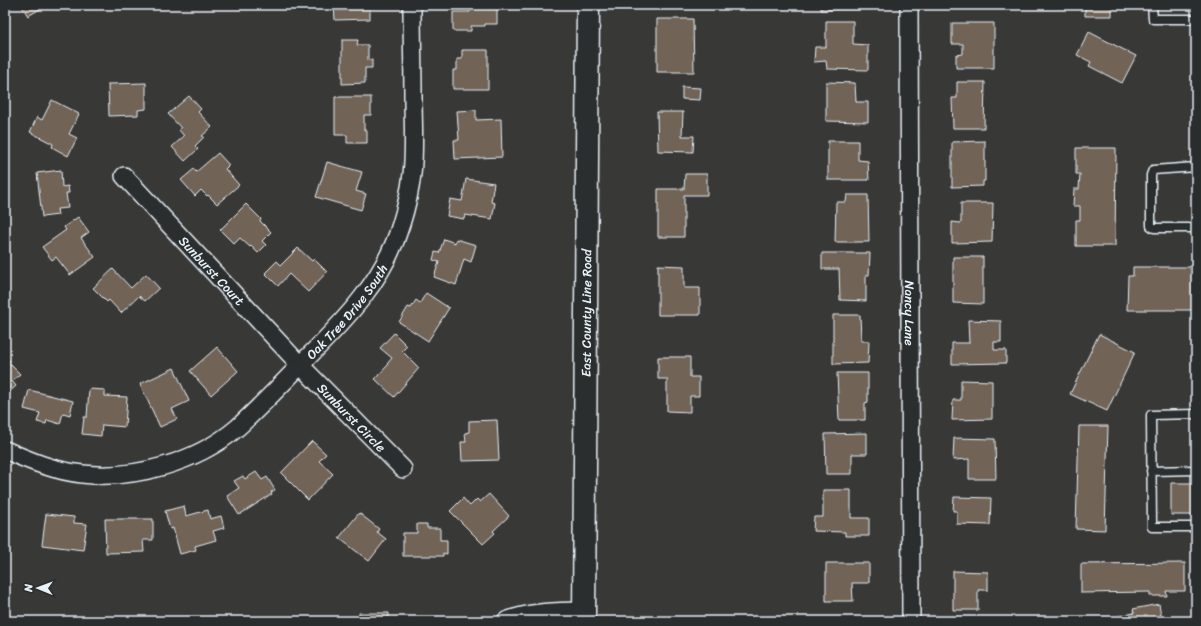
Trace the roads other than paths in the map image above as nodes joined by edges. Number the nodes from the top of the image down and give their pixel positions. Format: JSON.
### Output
{"nodes":[{"id":1,"x":412,"y":5,"type":"edge"},
{"id":2,"x":588,"y":5,"type":"edge"},
{"id":3,"x":909,"y":5,"type":"edge"},
{"id":4,"x":1152,"y":5,"type":"edge"},
{"id":5,"x":1196,"y":19,"type":"edge"},
{"id":6,"x":1196,"y":167,"type":"edge"},
{"id":7,"x":124,"y":176,"type":"dead end"},
{"id":8,"x":1196,"y":228,"type":"edge"},
{"id":9,"x":300,"y":365,"type":"junction"},
{"id":10,"x":1196,"y":414,"type":"edge"},
{"id":11,"x":5,"y":450,"type":"edge"},
{"id":12,"x":402,"y":470,"type":"dead end"},
{"id":13,"x":1196,"y":470,"type":"edge"},
{"id":14,"x":1151,"y":471,"type":"junction"},
{"id":15,"x":1196,"y":527,"type":"edge"},
{"id":16,"x":584,"y":616,"type":"edge"},
{"id":17,"x":506,"y":621,"type":"edge"},
{"id":18,"x":911,"y":621,"type":"edge"}],
"edges":[{"from":1,"to":9,"type":"street","name":"Oak Tree Drive South"},
{"from":2,"to":16,"type":"main road","name":"East County Line Road"},
{"from":3,"to":18,"type":"street","name":"Nancy Lane"},
{"from":4,"to":5,"type":"lane"},
{"from":6,"to":8,"type":"lane"},
{"from":7,"to":9,"type":"street","name":"Sunburst Court"},
{"from":9,"to":11,"type":"street","name":"Oak Tree Drive South"},
{"from":9,"to":12,"type":"street","name":"Sunburst Circle"},
{"from":10,"to":14,"type":"lane"},
{"from":13,"to":14,"type":"lane"},
{"from":14,"to":15,"type":"lane"},
{"from":16,"to":17,"type":"street"}]}
